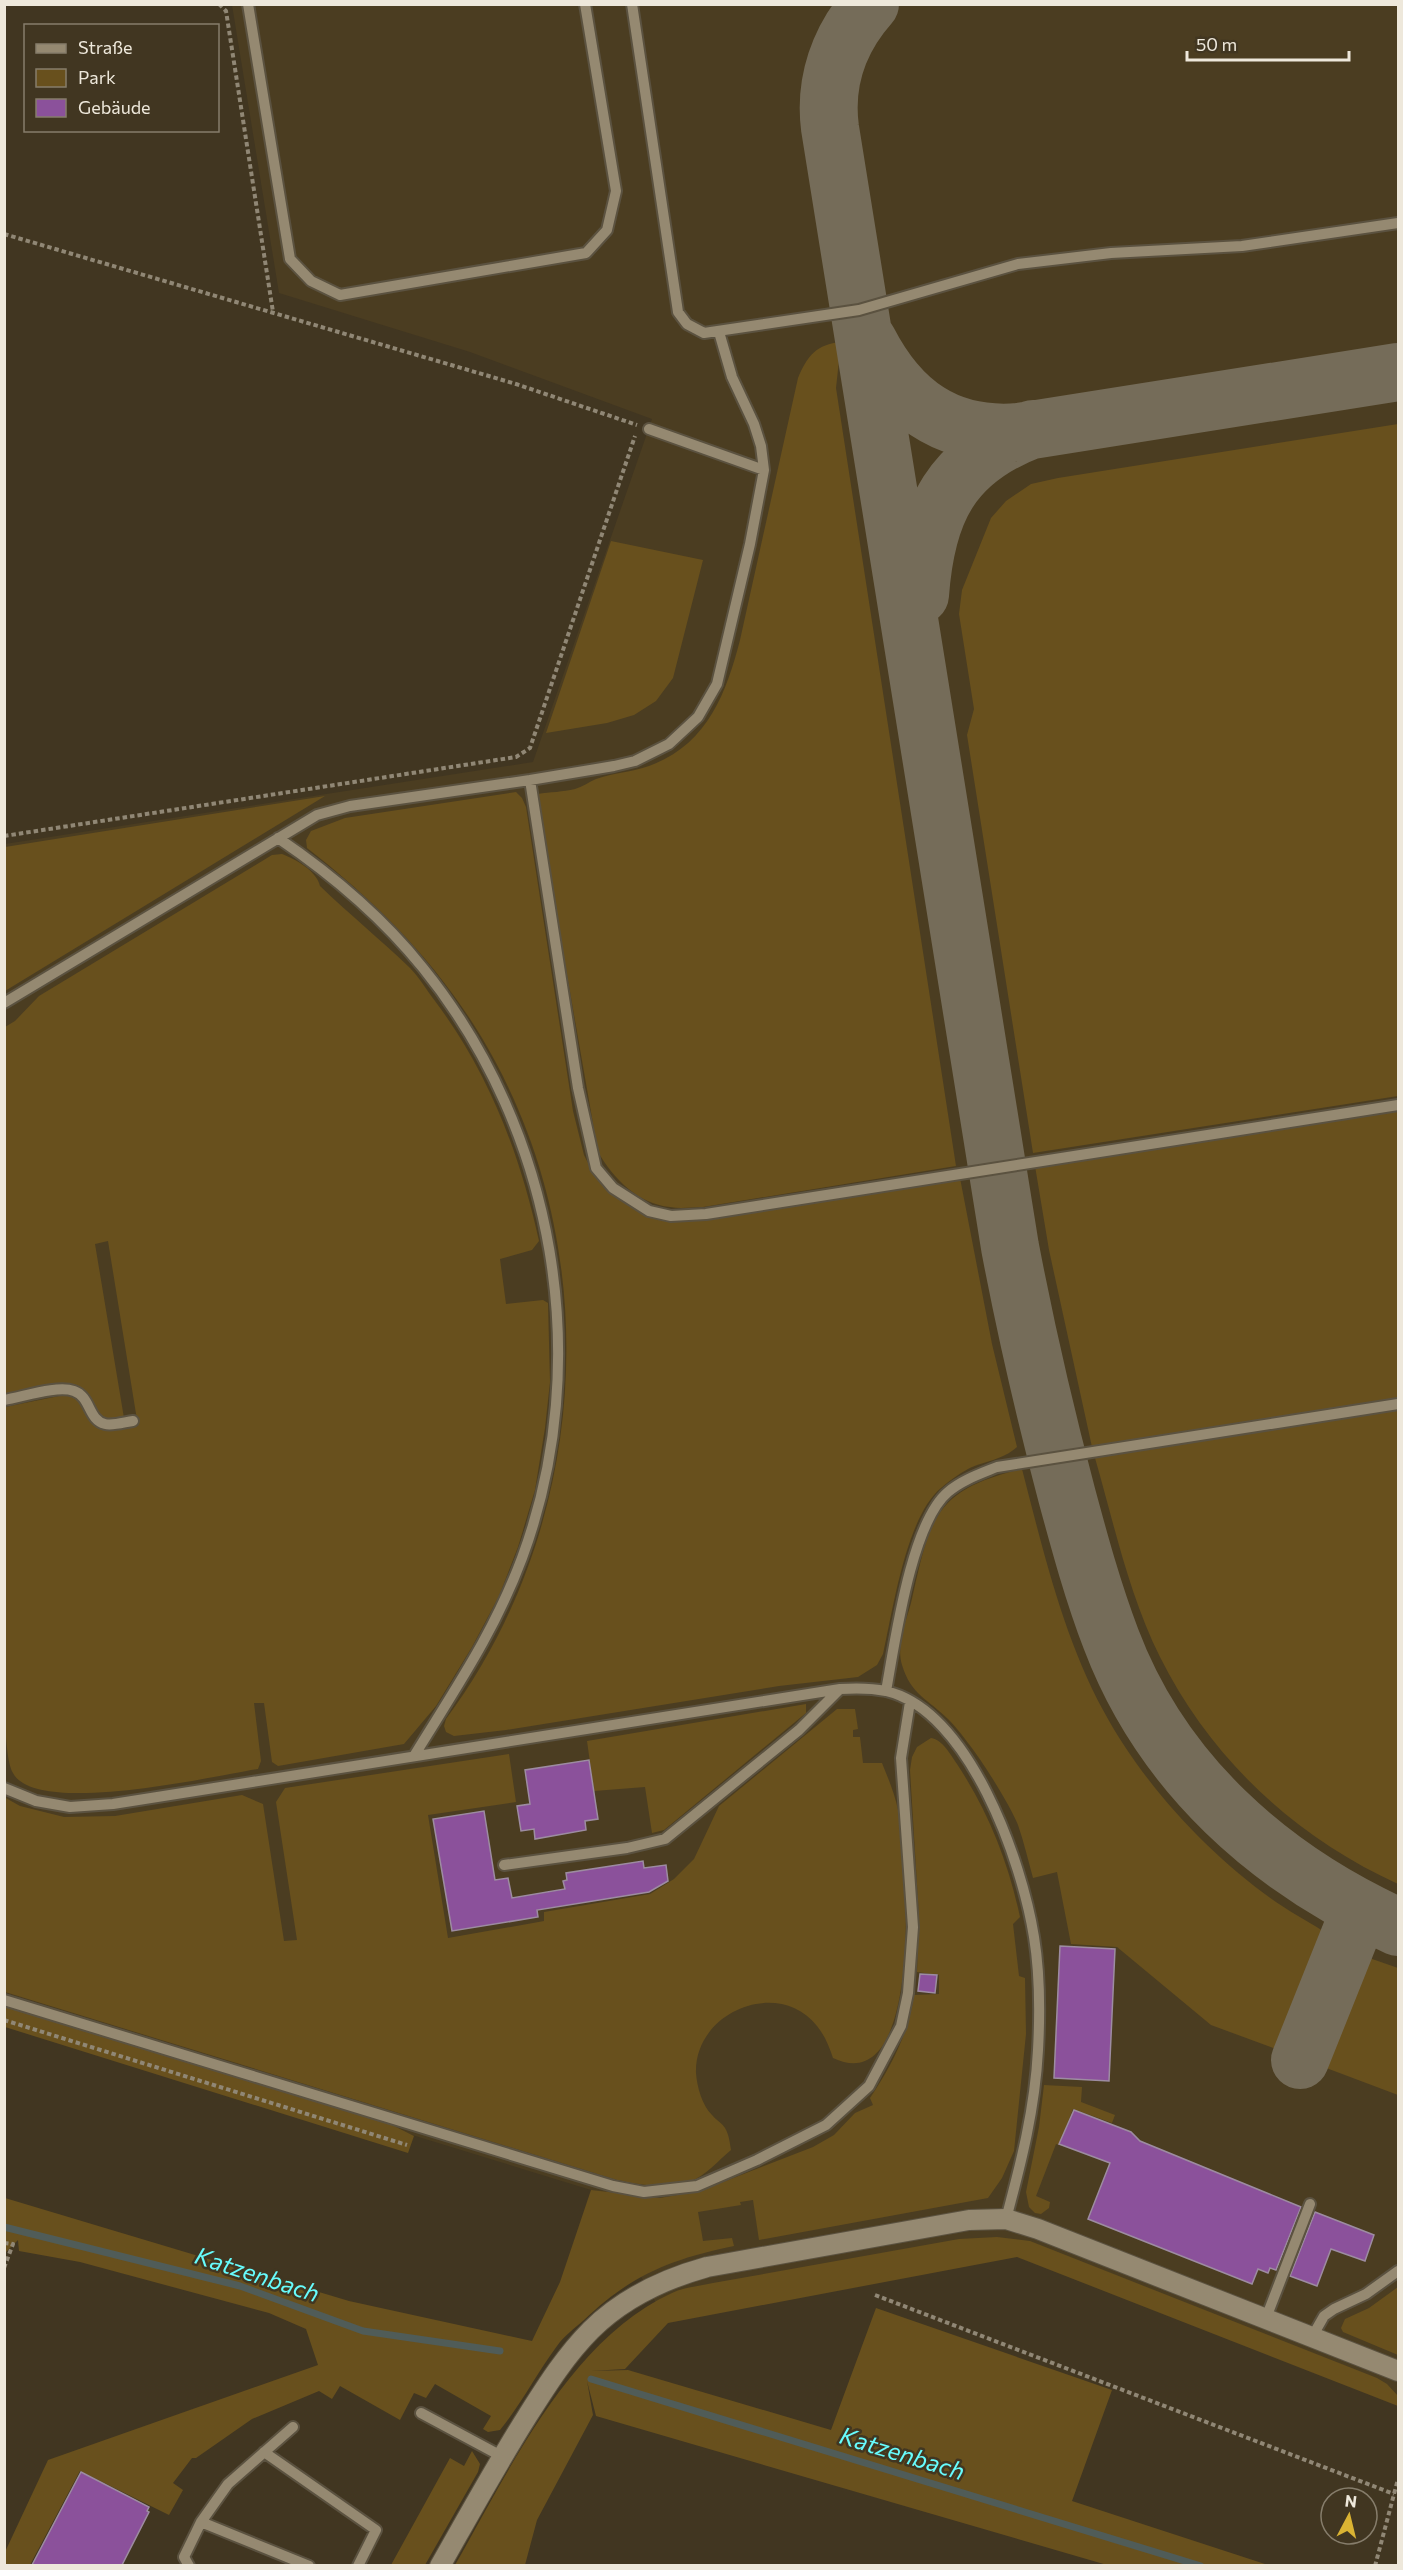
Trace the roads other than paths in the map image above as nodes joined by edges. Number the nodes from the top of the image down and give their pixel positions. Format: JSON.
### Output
{"nodes":[{"id":1,"x":248,"y":4,"type":"edge"},
{"id":2,"x":585,"y":4,"type":"edge"},
{"id":3,"x":632,"y":4,"type":"edge"},
{"id":4,"x":1398,"y":223,"type":"edge"},
{"id":5,"x":719,"y":332,"type":"junction"},
{"id":6,"x":649,"y":429,"type":"dead end"},
{"id":7,"x":764,"y":471,"type":"junction"},
{"id":8,"x":530,"y":780,"type":"junction"},
{"id":9,"x":278,"y":838,"type":"junction"},
{"id":10,"x":4,"y":1003,"type":"edge"},
{"id":11,"x":1398,"y":1105,"type":"edge"},
{"id":12,"x":4,"y":1400,"type":"edge"},
{"id":13,"x":1398,"y":1404,"type":"edge"},
{"id":14,"x":133,"y":1421,"type":"dead end"},
{"id":15,"x":840,"y":1689,"type":"junction"},
{"id":16,"x":886,"y":1691,"type":"junction"},
{"id":17,"x":910,"y":1702,"type":"junction"},
{"id":18,"x":414,"y":1756,"type":"junction"},
{"id":19,"x":5,"y":1786,"type":"edge"},
{"id":20,"x":504,"y":1865,"type":"dead end"},
{"id":21,"x":4,"y":2000,"type":"edge"},
{"id":22,"x":1310,"y":2204,"type":"dead end"},
{"id":23,"x":1006,"y":2219,"type":"junction"},
{"id":24,"x":1398,"y":2271,"type":"edge"},
{"id":25,"x":1266,"y":2318,"type":"junction"},
{"id":26,"x":1312,"y":2337,"type":"junction"},
{"id":27,"x":1398,"y":2371,"type":"edge"},
{"id":28,"x":421,"y":2413,"type":"dead end"},
{"id":29,"x":293,"y":2427,"type":"dead end"},
{"id":30,"x":264,"y":2452,"type":"junction"},
{"id":31,"x":503,"y":2457,"type":"junction"},
{"id":32,"x":201,"y":2522,"type":"junction"},
{"id":33,"x":189,"y":2565,"type":"edge"},
{"id":34,"x":309,"y":2565,"type":"edge"},
{"id":35,"x":358,"y":2565,"type":"edge"},
{"id":36,"x":440,"y":2565,"type":"edge"}],
"edges":[{"from":1,"to":2,"type":"lane"},
{"from":3,"to":5,"type":"lane"},
{"from":4,"to":5,"type":"lane"},
{"from":5,"to":7,"type":"lane"},
{"from":6,"to":7,"type":"lane"},
{"from":7,"to":8,"type":"lane"},
{"from":8,"to":9,"type":"lane"},
{"from":8,"to":11,"type":"lane"},
{"from":9,"to":10,"type":"lane"},
{"from":9,"to":18,"type":"lane"},
{"from":12,"to":14,"type":"lane"},
{"from":13,"to":16,"type":"lane"},
{"from":15,"to":16,"type":"lane"},
{"from":15,"to":18,"type":"lane"},
{"from":15,"to":20,"type":"lane"},
{"from":16,"to":17,"type":"lane"},
{"from":17,"to":21,"type":"lane"},
{"from":17,"to":23,"type":"lane"},
{"from":18,"to":19,"type":"lane"},
{"from":22,"to":25,"type":"lane"},
{"from":23,"to":25,"type":"street"},
{"from":23,"to":31,"type":"street"},
{"from":24,"to":26,"type":"lane"},
{"from":25,"to":26,"type":"street"},
{"from":26,"to":27,"type":"street"},
{"from":28,"to":31,"type":"lane"},
{"from":29,"to":30,"type":"lane"},
{"from":30,"to":32,"type":"lane"},
{"from":30,"to":35,"type":"lane"},
{"from":31,"to":36,"type":"street"},
{"from":32,"to":33,"type":"lane"},
{"from":32,"to":34,"type":"lane"}]}
